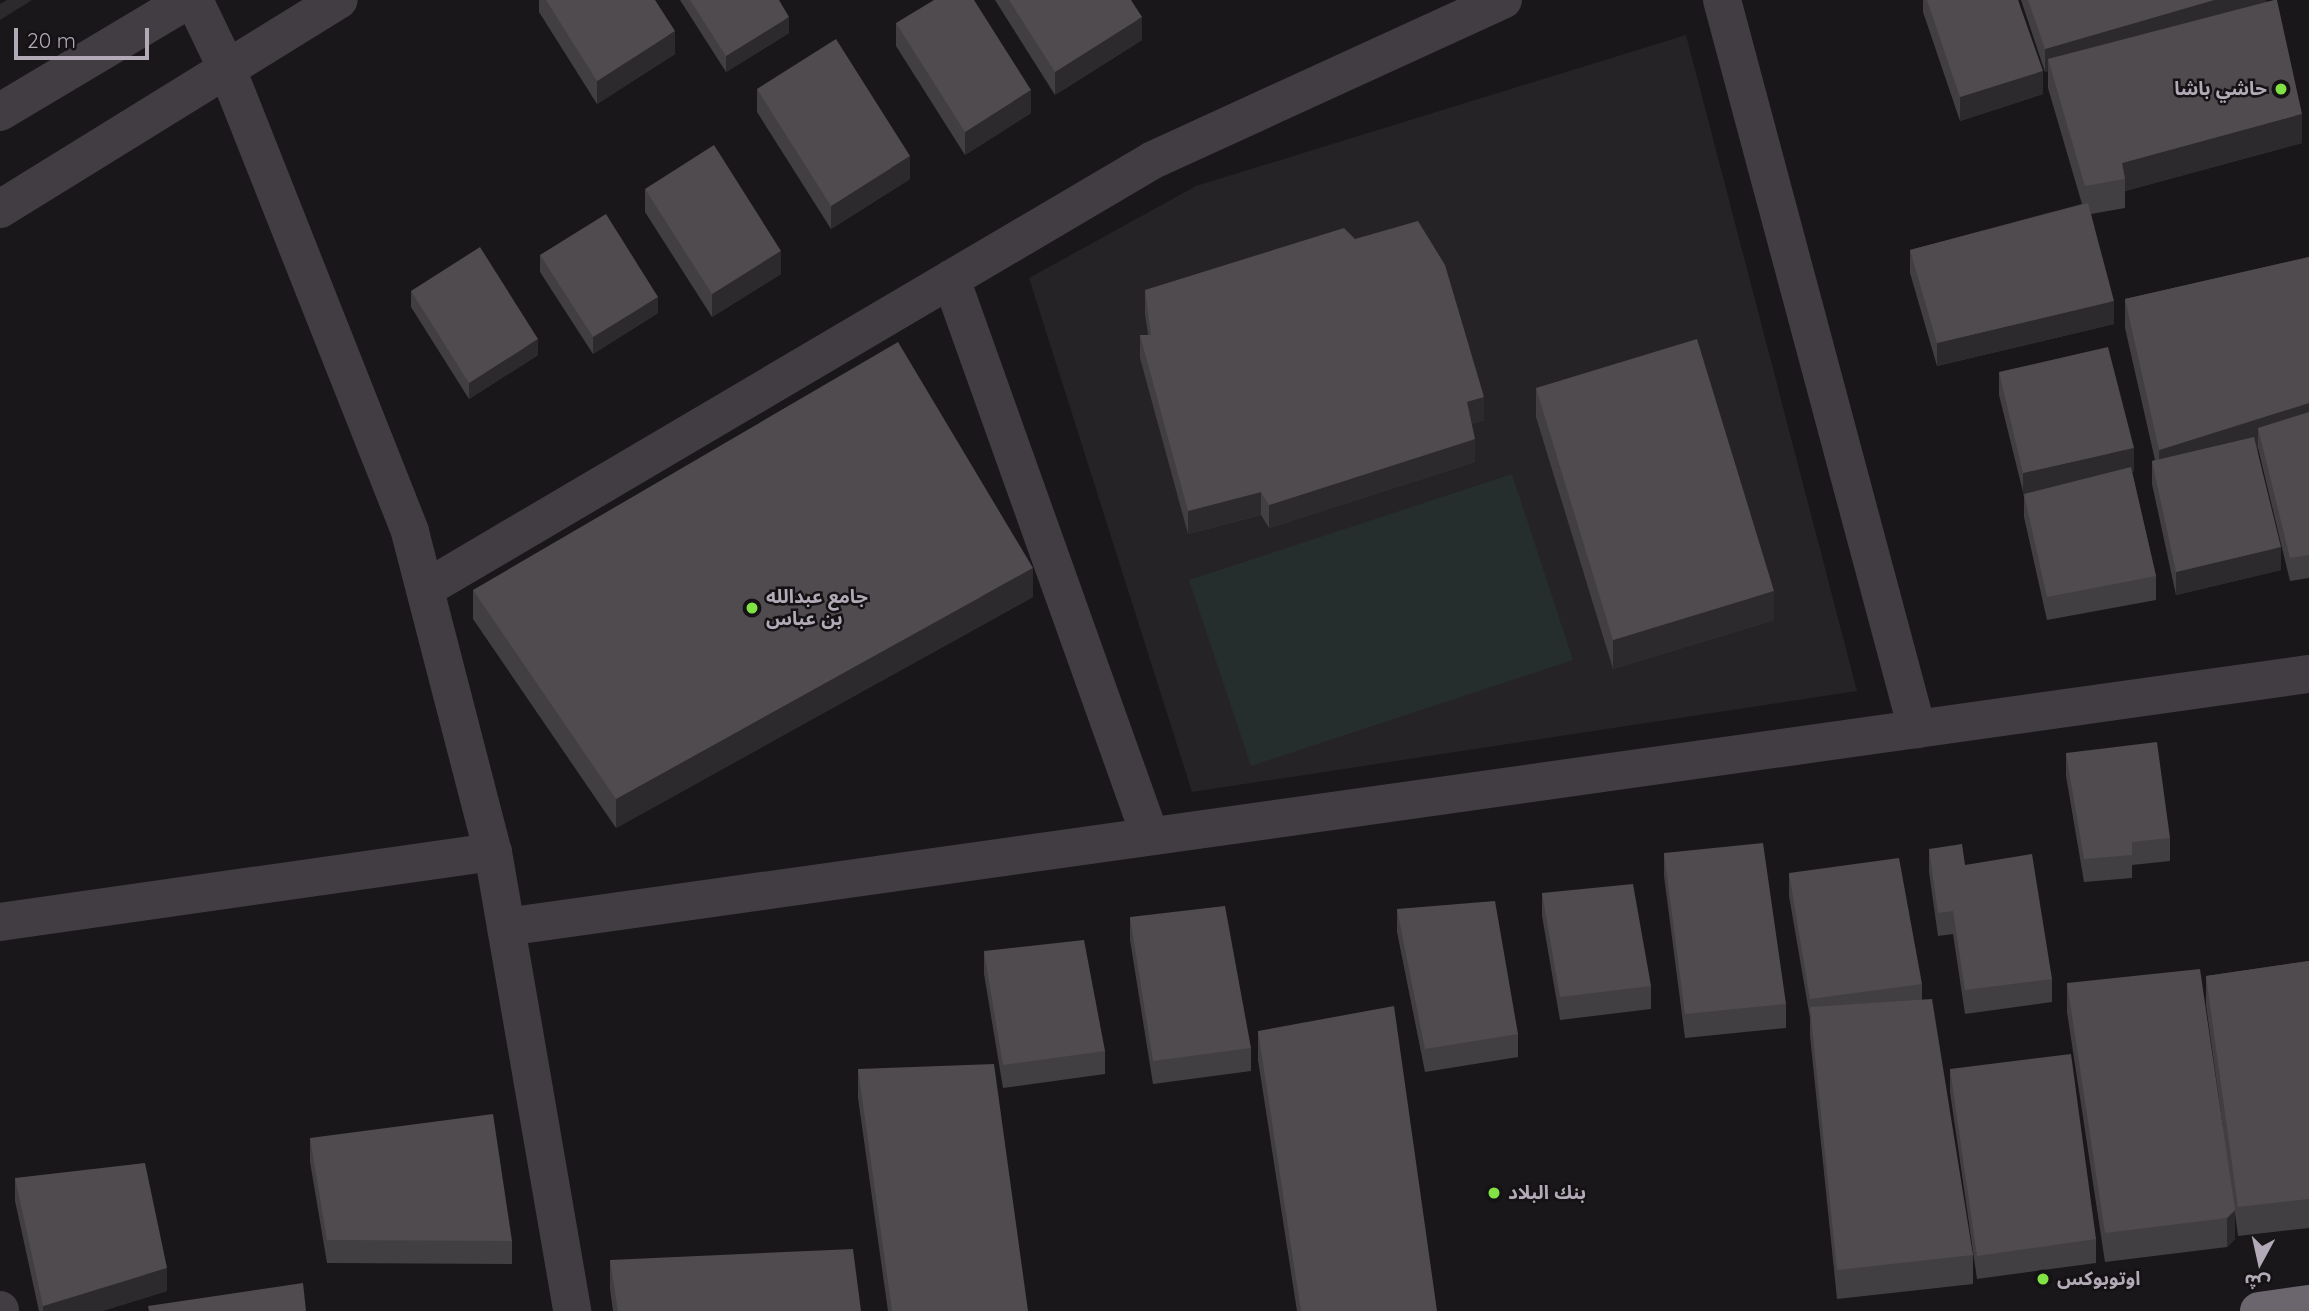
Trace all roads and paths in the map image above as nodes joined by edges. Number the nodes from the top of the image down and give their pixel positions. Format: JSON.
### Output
{"nodes":[{"id":1,"x":188,"y":0,"type":"edge"},
{"id":2,"x":194,"y":0,"type":"edge"},
{"id":3,"x":339,"y":0,"type":"edge"},
{"id":4,"x":1503,"y":0,"type":"edge"},
{"id":5,"x":1722,"y":0,"type":"edge"},
{"id":6,"x":227,"y":69,"type":"junction"},
{"id":7,"x":0,"y":113,"type":"edge"},
{"id":8,"x":0,"y":209,"type":"edge"},
{"id":9,"x":951,"y":279,"type":"junction"},
{"id":10,"x":425,"y":589,"type":"junction"},
{"id":11,"x":2309,"y":674,"type":"edge"},
{"id":12,"x":1917,"y":729,"type":"junction"},
{"id":13,"x":1150,"y":836,"type":"junction"},
{"id":14,"x":493,"y":852,"type":"junction"},
{"id":15,"x":0,"y":922,"type":"edge"},
{"id":16,"x":506,"y":927,"type":"junction"},
{"id":17,"x":2309,"y":1304,"type":"edge"},
{"id":18,"x":572,"y":1311,"type":"edge"},
{"id":19,"x":2259,"y":1311,"type":"edge"}],
"edges":[{"from":1,"to":7,"type":"street"},
{"from":2,"to":6,"type":"street"},
{"from":3,"to":6,"type":"street"},
{"from":4,"to":9,"type":"street"},
{"from":5,"to":12,"type":"street"},
{"from":6,"to":8,"type":"street"},
{"from":6,"to":10,"type":"street"},
{"from":9,"to":10,"type":"street"},
{"from":9,"to":13,"type":"street"},
{"from":10,"to":14,"type":"street"},
{"from":11,"to":12,"type":"street"},
{"from":12,"to":13,"type":"street"},
{"from":13,"to":16,"type":"street"},
{"from":14,"to":15,"type":"street"},
{"from":14,"to":16,"type":"street"},
{"from":16,"to":18,"type":"street"},
{"from":17,"to":19,"type":"highway"}]}
